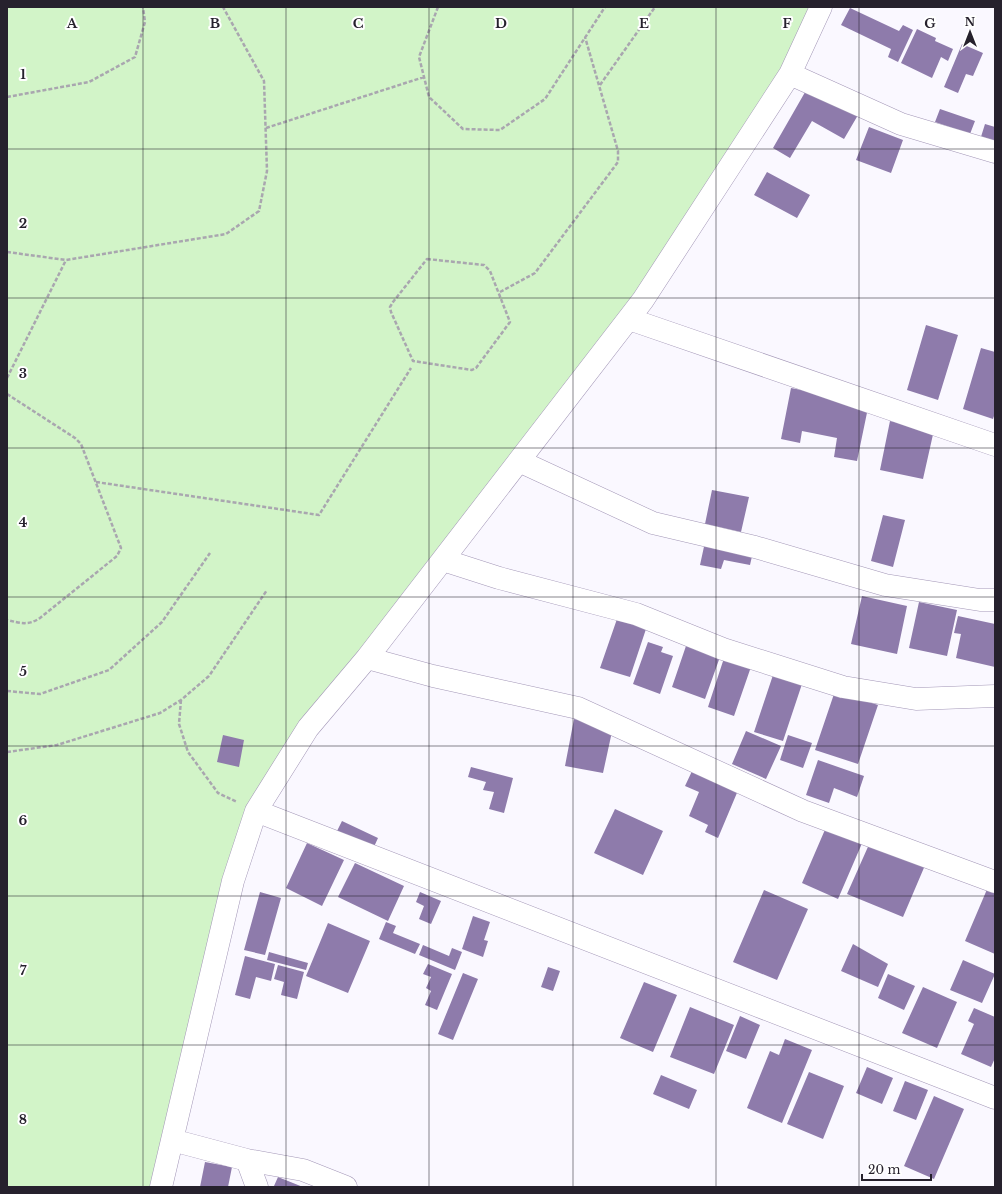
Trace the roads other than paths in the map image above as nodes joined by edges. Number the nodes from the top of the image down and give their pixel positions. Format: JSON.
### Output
{"nodes":[{"id":1,"x":821,"y":7,"type":"edge"},
{"id":2,"x":790,"y":74,"type":"junction"},
{"id":3,"x":995,"y":152,"type":"edge"},
{"id":4,"x":628,"y":319,"type":"junction"},
{"id":5,"x":995,"y":445,"type":"edge"},
{"id":6,"x":519,"y":461,"type":"junction"},
{"id":7,"x":443,"y":560,"type":"junction"},
{"id":8,"x":995,"y":600,"type":"edge"},
{"id":9,"x":367,"y":658,"type":"junction"},
{"id":10,"x":995,"y":696,"type":"edge"},
{"id":11,"x":256,"y":811,"type":"junction"},
{"id":12,"x":995,"y":882,"type":"edge"},
{"id":13,"x":995,"y":1098,"type":"edge"},
{"id":14,"x":172,"y":1140,"type":"junction"},
{"id":15,"x":248,"y":1160,"type":"junction"},
{"id":16,"x":161,"y":1187,"type":"edge"},
{"id":17,"x":257,"y":1187,"type":"edge"},
{"id":18,"x":346,"y":1187,"type":"edge"}],
"edges":[{"from":1,"to":2,"type":"street"},
{"from":2,"to":3,"type":"street"},
{"from":2,"to":4,"type":"street"},
{"from":4,"to":5,"type":"street"},
{"from":4,"to":6,"type":"street"},
{"from":6,"to":7,"type":"street"},
{"from":6,"to":8,"type":"street"},
{"from":7,"to":9,"type":"street"},
{"from":7,"to":10,"type":"street"},
{"from":9,"to":11,"type":"street"},
{"from":9,"to":12,"type":"street"},
{"from":11,"to":13,"type":"street"},
{"from":11,"to":14,"type":"street"},
{"from":14,"to":15,"type":"street"},
{"from":14,"to":16,"type":"street"},
{"from":15,"to":17,"type":"street"},
{"from":15,"to":18,"type":"street"}]}
